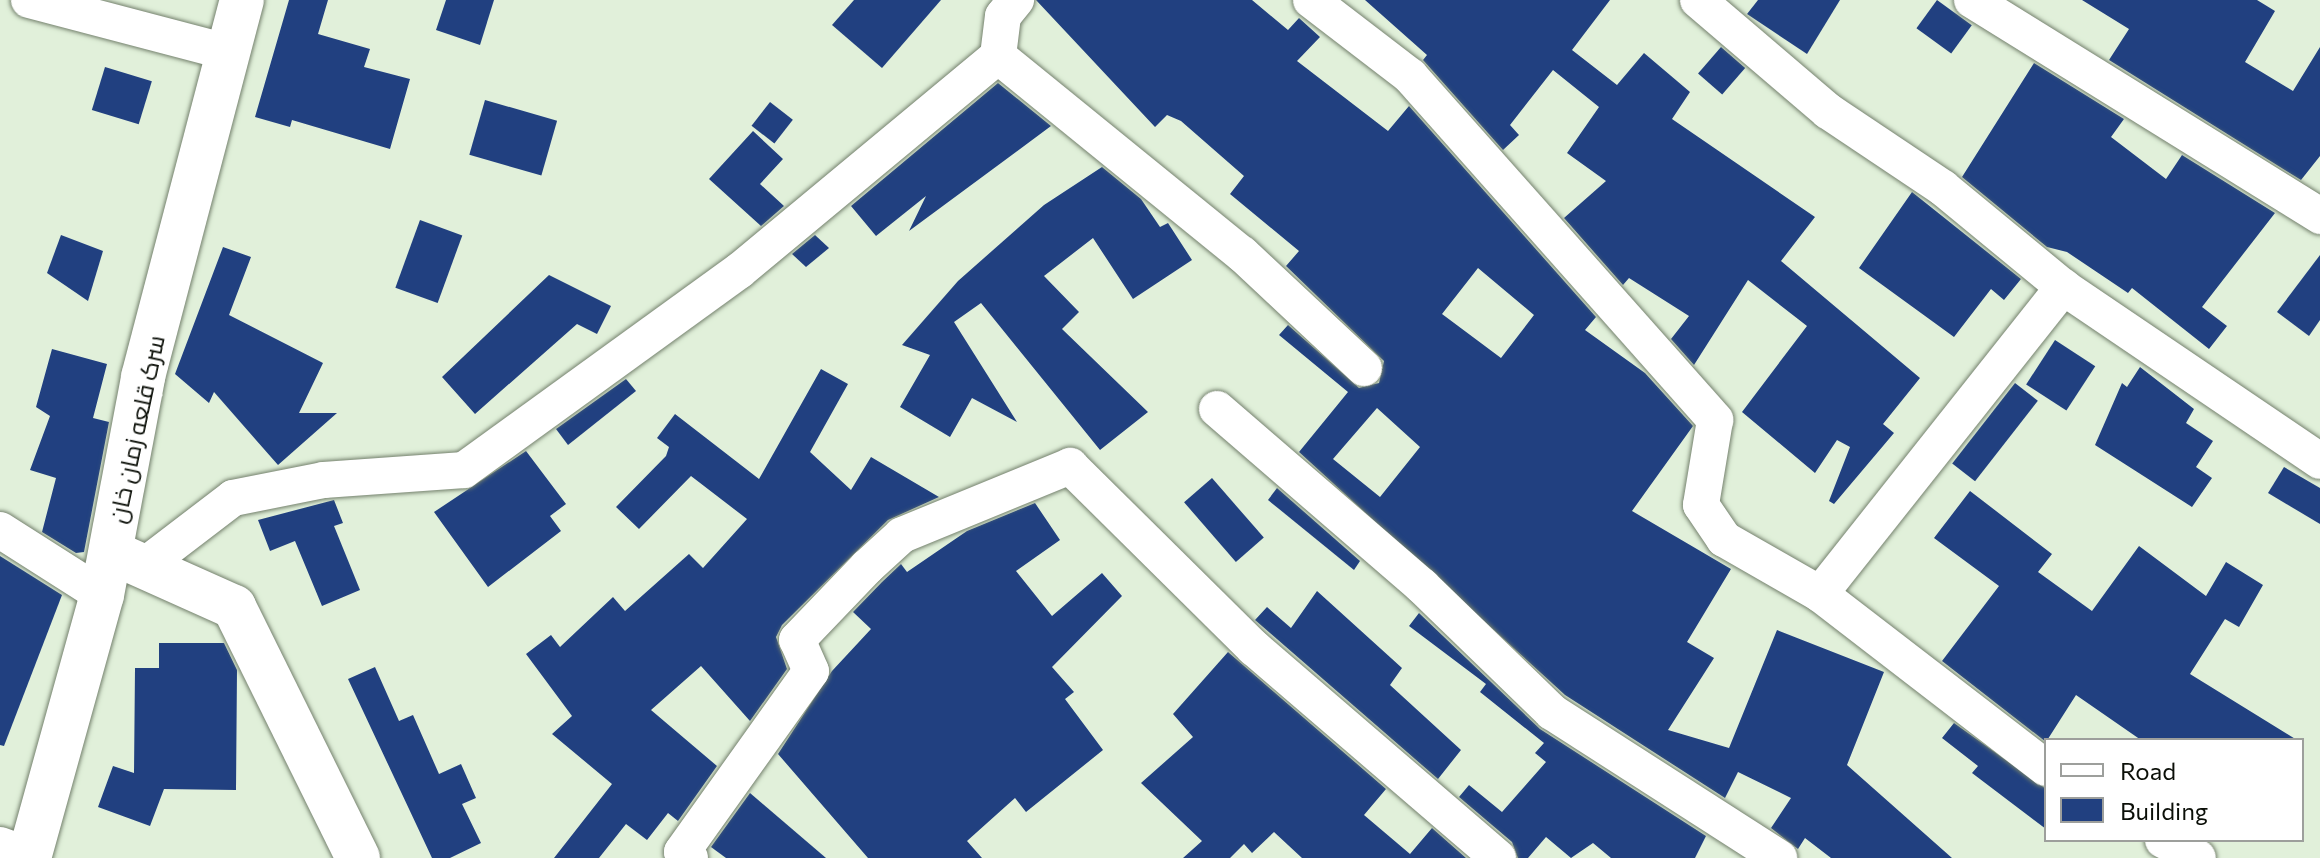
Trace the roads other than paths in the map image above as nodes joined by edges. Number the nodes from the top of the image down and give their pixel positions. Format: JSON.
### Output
{"nodes":[{"id":1,"x":29,"y":0,"type":"edge"},
{"id":2,"x":242,"y":0,"type":"edge"},
{"id":3,"x":1016,"y":0,"type":"edge"},
{"id":4,"x":1311,"y":0,"type":"edge"},
{"id":5,"x":1698,"y":0,"type":"edge"},
{"id":6,"x":1972,"y":0,"type":"edge"},
{"id":7,"x":227,"y":52,"type":"junction"},
{"id":8,"x":998,"y":56,"type":"junction"},
{"id":9,"x":2320,"y":216,"type":"edge"},
{"id":10,"x":2063,"y":287,"type":"junction"},
{"id":11,"x":1364,"y":368,"type":"dead end"},
{"id":12,"x":1217,"y":409,"type":"dead end"},
{"id":13,"x":2320,"y":461,"type":"edge"},
{"id":14,"x":0,"y":530,"type":"edge"},
{"id":15,"x":127,"y":559,"type":"junction"},
{"id":16,"x":1820,"y":594,"type":"junction"},
{"id":17,"x":102,"y":595,"type":"junction"},
{"id":18,"x":2044,"y":766,"type":"edge"},
{"id":19,"x":2167,"y":842,"type":"edge"},
{"id":20,"x":20,"y":853,"type":"edge"},
{"id":21,"x":358,"y":858,"type":"edge"},
{"id":22,"x":690,"y":858,"type":"edge"},
{"id":23,"x":1498,"y":858,"type":"edge"},
{"id":24,"x":1779,"y":858,"type":"edge"},
{"id":25,"x":2198,"y":858,"type":"edge"}],
"edges":[{"from":1,"to":7,"type":"street"},
{"from":2,"to":7,"type":"street","name":"سرک قلعه زمان خان"},
{"from":3,"to":8,"type":"street"},
{"from":4,"to":16,"type":"street"},
{"from":5,"to":10,"type":"street"},
{"from":6,"to":9,"type":"street"},
{"from":7,"to":15,"type":"street","name":"سرک قلعه زمان خان"},
{"from":8,"to":11,"type":"street"},
{"from":8,"to":15,"type":"street"},
{"from":10,"to":13,"type":"street"},
{"from":10,"to":16,"type":"street"},
{"from":12,"to":24,"type":"street"},
{"from":14,"to":17,"type":"street"},
{"from":15,"to":17,"type":"street","name":"سرک قلعه زمان خان"},
{"from":15,"to":21,"type":"street"},
{"from":16,"to":18,"type":"street"},
{"from":17,"to":20,"type":"street","name":"سرک قلعه زمان خان"},
{"from":19,"to":25,"type":"street"},
{"from":22,"to":23,"type":"street"}]}
